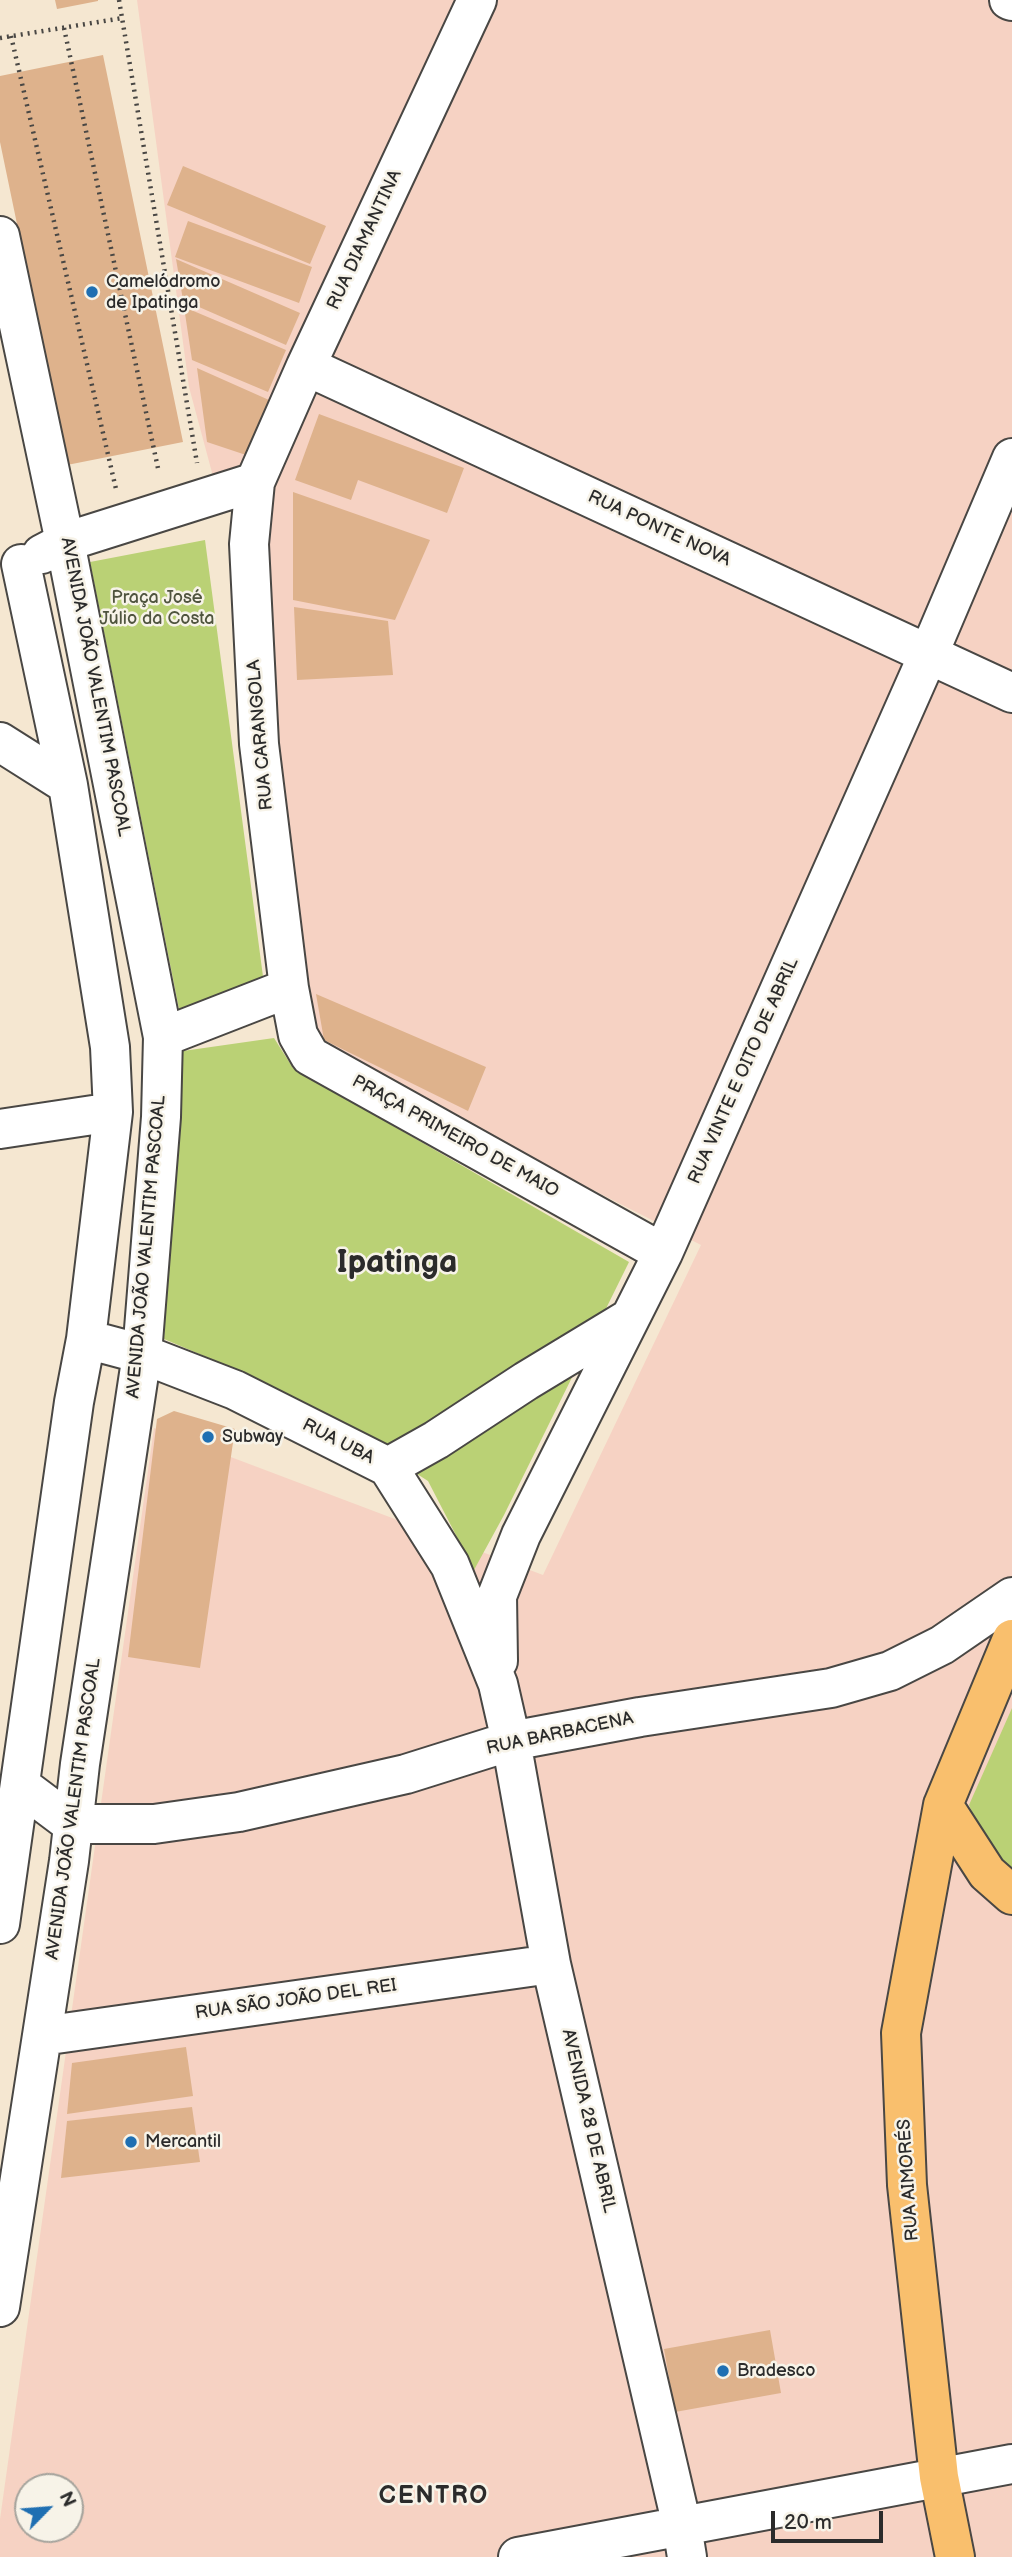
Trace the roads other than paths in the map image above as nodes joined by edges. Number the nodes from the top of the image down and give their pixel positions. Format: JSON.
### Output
{"nodes":[{"id":1,"x":477,"y":0,"type":"edge"},
{"id":2,"x":0,"y":236,"type":"edge"},
{"id":3,"x":306,"y":366,"type":"junction"},
{"id":4,"x":1012,"y":458,"type":"edge"},
{"id":5,"x":256,"y":482,"type":"junction"},
{"id":6,"x":65,"y":542,"type":"junction"},
{"id":7,"x":11,"y":565,"type":"edge"},
{"id":8,"x":929,"y":653,"type":"junction"},
{"id":9,"x":1012,"y":693,"type":"edge"},
{"id":10,"x":0,"y":743,"type":"edge"},
{"id":11,"x":68,"y":785,"type":"junction"},
{"id":12,"x":289,"y":988,"type":"junction"},
{"id":13,"x":163,"y":1037,"type":"junction"},
{"id":14,"x":113,"y":1112,"type":"junction"},
{"id":15,"x":0,"y":1129,"type":"edge"},
{"id":16,"x":663,"y":1253,"type":"junction"},
{"id":17,"x":630,"y":1318,"type":"junction"},
{"id":18,"x":86,"y":1339,"type":"junction"},
{"id":19,"x":142,"y":1354,"type":"junction"},
{"id":20,"x":387,"y":1467,"type":"junction"},
{"id":21,"x":1012,"y":1597,"type":"edge"},
{"id":22,"x":1012,"y":1639,"type":"edge"},
{"id":23,"x":498,"y":1684,"type":"junction"},
{"id":24,"x":511,"y":1741,"type":"junction"},
{"id":25,"x":10,"y":1787,"type":"edge"},
{"id":26,"x":943,"y":1805,"type":"junction"},
{"id":27,"x":72,"y":1824,"type":"junction"},
{"id":28,"x":4,"y":1877,"type":"edge"},
{"id":29,"x":1012,"y":1895,"type":"edge"},
{"id":30,"x":0,"y":1924,"type":"edge"},
{"id":31,"x":551,"y":1964,"type":"junction"},
{"id":32,"x":42,"y":2036,"type":"junction"},
{"id":33,"x":0,"y":2307,"type":"edge"},
{"id":34,"x":1012,"y":2464,"type":"edge"},
{"id":35,"x":939,"y":2477,"type":"junction"},
{"id":36,"x":685,"y":2542,"type":"edge"},
{"id":37,"x":518,"y":2557,"type":"edge"},
{"id":38,"x":955,"y":2557,"type":"edge"}],
"edges":[{"from":1,"to":3,"type":"street","name":"RUA DIAMANTINA"},
{"from":2,"to":6,"type":"street","name":"AVENIDA JOÃO VALENTIM PASCOAL"},
{"from":3,"to":5,"type":"street","name":"RUA DIAMANTINA"},
{"from":3,"to":8,"type":"street","name":"RUA PONTE NOVA"},
{"from":4,"to":8,"type":"street","name":"RUA VINTE E OITO DE ABRIL"},
{"from":5,"to":6,"type":"street"},
{"from":5,"to":12,"type":"street","name":"RUA CARANGOLA"},
{"from":6,"to":7,"type":"street"},
{"from":6,"to":13,"type":"street","name":"AVENIDA JOÃO VALENTIM PASCOAL"},
{"from":7,"to":11,"type":"street"},
{"from":8,"to":9,"type":"street","name":"RUA PONTE NOVA"},
{"from":8,"to":16,"type":"street","name":"RUA VINTE E OITO DE ABRIL"},
{"from":10,"to":11,"type":"street"},
{"from":11,"to":14,"type":"street"},
{"from":12,"to":13,"type":"street"},
{"from":12,"to":16,"type":"street","name":"PRAÇA PRIMEIRO DE MAIO"},
{"from":13,"to":19,"type":"street","name":"AVENIDA JOÃO VALENTIM PASCOAL"},
{"from":14,"to":15,"type":"street"},
{"from":14,"to":18,"type":"street"},
{"from":16,"to":17,"type":"street","name":"RUA VINTE E OITO DE ABRIL"},
{"from":17,"to":20,"type":"street"},
{"from":17,"to":23,"type":"street","name":"RUA VINTE E OITO DE ABRIL"},
{"from":18,"to":19,"type":"street","name":"RUA UBA"},
{"from":18,"to":25,"type":"street"},
{"from":19,"to":20,"type":"street","name":"RUA UBA"},
{"from":19,"to":27,"type":"street","name":"AVENIDA JOÃO VALENTIM PASCOAL"},
{"from":20,"to":23,"type":"street","name":"RUA UBA"},
{"from":21,"to":24,"type":"street","name":"RUA BARBACENA"},
{"from":22,"to":26,"type":"main road","name":"RUA AIMORÉS"},
{"from":23,"to":24,"type":"street","name":"AVENIDA 28 DE ABRIL"},
{"from":24,"to":27,"type":"street","name":"RUA BARBACENA"},
{"from":24,"to":31,"type":"street","name":"AVENIDA 28 DE ABRIL"},
{"from":25,"to":27,"type":"street"},
{"from":25,"to":28,"type":"street"},
{"from":26,"to":29,"type":"main road"},
{"from":26,"to":35,"type":"main road","name":"RUA AIMORÉS"},
{"from":27,"to":28,"type":"street"},
{"from":27,"to":32,"type":"street","name":"AVENIDA JOÃO VALENTIM PASCOAL"},
{"from":28,"to":30,"type":"street"},
{"from":31,"to":32,"type":"street","name":"RUA SÃO JOÃO DEL REI"},
{"from":31,"to":36,"type":"street","name":"AVENIDA 28 DE ABRIL"},
{"from":32,"to":33,"type":"street","name":"AVENIDA JOÃO VALENTIM PASCOAL"},
{"from":34,"to":35,"type":"street"},
{"from":35,"to":36,"type":"street"},
{"from":35,"to":38,"type":"main road","name":"RUA AIMORÉS"},
{"from":36,"to":37,"type":"street"}]}
